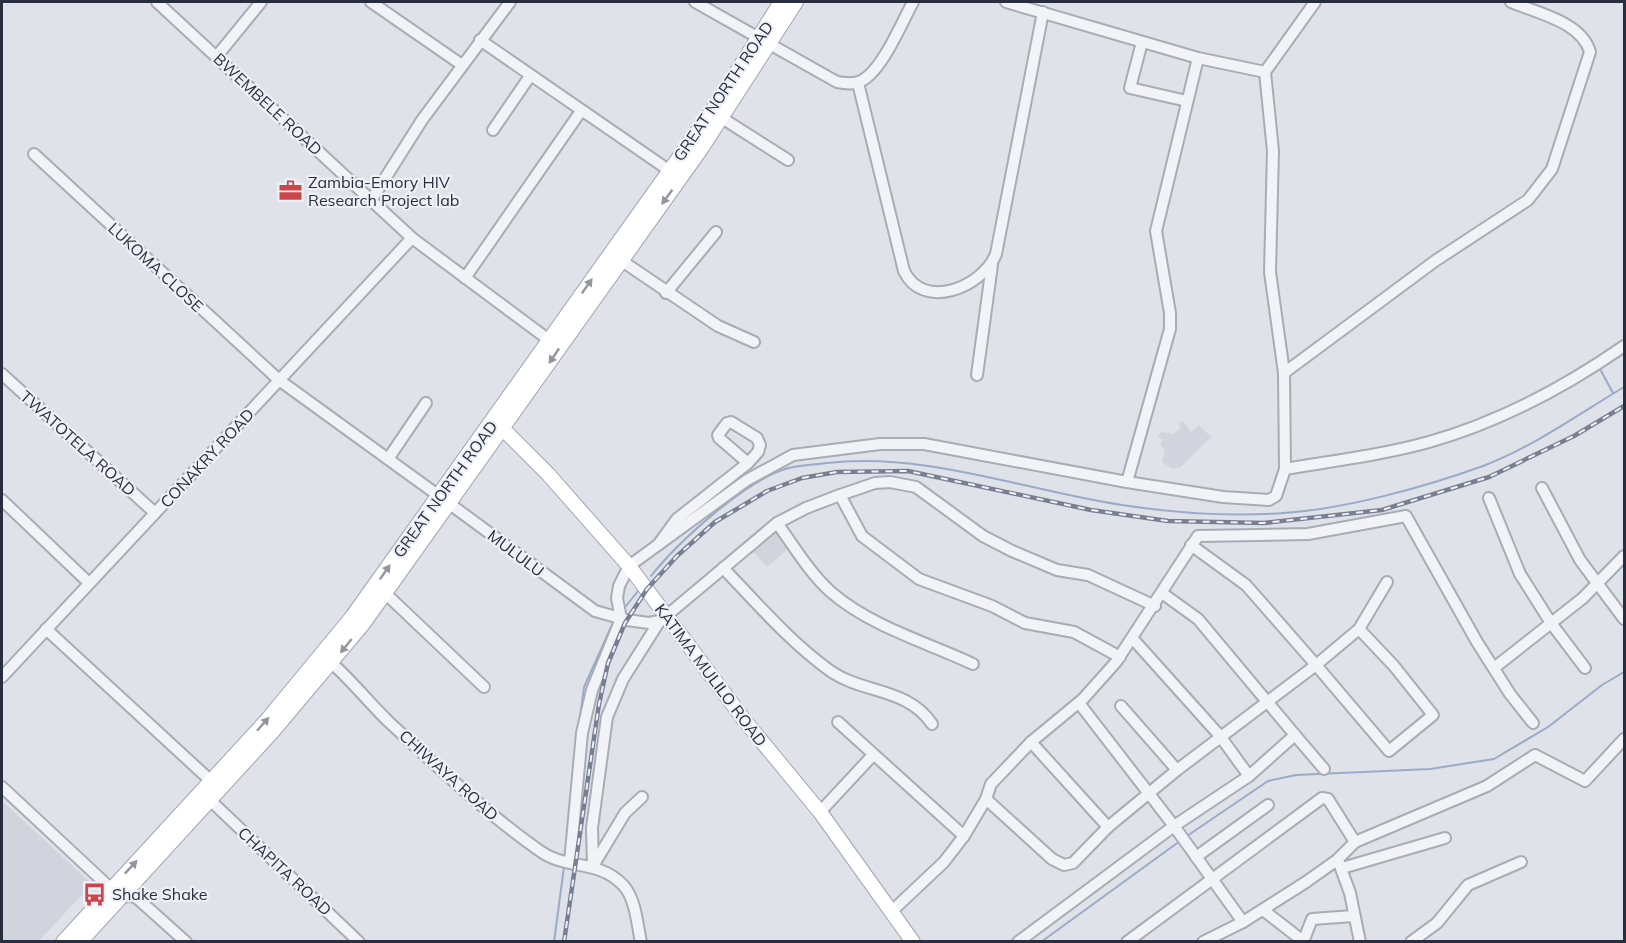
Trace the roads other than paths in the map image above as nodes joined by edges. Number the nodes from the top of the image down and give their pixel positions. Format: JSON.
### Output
{"nodes":[{"id":1,"x":157,"y":2,"type":"edge"},
{"id":2,"x":261,"y":2,"type":"edge"},
{"id":3,"x":371,"y":2,"type":"edge"},
{"id":4,"x":510,"y":2,"type":"edge"},
{"id":5,"x":695,"y":2,"type":"edge"},
{"id":6,"x":781,"y":2,"type":"edge"},
{"id":7,"x":796,"y":2,"type":"edge"},
{"id":8,"x":914,"y":2,"type":"edge"},
{"id":9,"x":998,"y":2,"type":"edge"},
{"id":10,"x":1005,"y":2,"type":"edge"},
{"id":11,"x":1315,"y":2,"type":"edge"},
{"id":12,"x":1510,"y":2,"type":"edge"},
{"id":13,"x":1043,"y":12,"type":"junction"},
{"id":14,"x":480,"y":40,"type":"junction"},
{"id":15,"x":765,"y":41,"type":"junction"},
{"id":16,"x":1142,"y":42,"type":"junction"},
{"id":17,"x":217,"y":56,"type":"junction"},
{"id":18,"x":1198,"y":58,"type":"junction"},
{"id":19,"x":462,"y":65,"type":"junction"},
{"id":20,"x":1265,"y":72,"type":"junction"},
{"id":21,"x":530,"y":76,"type":"junction"},
{"id":22,"x":858,"y":83,"type":"junction"},
{"id":23,"x":1187,"y":101,"type":"junction"},
{"id":24,"x":581,"y":111,"type":"junction"},
{"id":25,"x":722,"y":118,"type":"junction"},
{"id":26,"x":493,"y":130,"type":"dead end"},
{"id":27,"x":34,"y":154,"type":"dead end"},
{"id":28,"x":788,"y":160,"type":"dead end"},
{"id":29,"x":670,"y":171,"type":"junction"},
{"id":30,"x":372,"y":199,"type":"junction"},
{"id":31,"x":716,"y":232,"type":"dead end"},
{"id":32,"x":412,"y":238,"type":"junction"},
{"id":33,"x":622,"y":261,"type":"junction"},
{"id":34,"x":992,"y":264,"type":"junction"},
{"id":35,"x":465,"y":278,"type":"junction"},
{"id":36,"x":666,"y":293,"type":"junction"},
{"id":37,"x":549,"y":340,"type":"junction"},
{"id":38,"x":754,"y":342,"type":"dead end"},
{"id":39,"x":1624,"y":346,"type":"edge"},
{"id":40,"x":1284,"y":373,"type":"junction"},
{"id":41,"x":2,"y":374,"type":"edge"},
{"id":42,"x":978,"y":375,"type":"dead end"},
{"id":43,"x":279,"y":380,"type":"junction"},
{"id":44,"x":426,"y":402,"type":"dead end"},
{"id":45,"x":499,"y":425,"type":"junction"},
{"id":46,"x":388,"y":459,"type":"junction"},
{"id":47,"x":748,"y":463,"type":"dead end"},
{"id":48,"x":1285,"y":469,"type":"junction"},
{"id":49,"x":1127,"y":482,"type":"junction"},
{"id":50,"x":1542,"y":488,"type":"dead end"},
{"id":51,"x":840,"y":495,"type":"junction"},
{"id":52,"x":1489,"y":498,"type":"dead end"},
{"id":53,"x":2,"y":500,"type":"edge"},
{"id":54,"x":445,"y":500,"type":"junction"},
{"id":55,"x":156,"y":513,"type":"junction"},
{"id":56,"x":777,"y":523,"type":"junction"},
{"id":57,"x":1191,"y":545,"type":"junction"},
{"id":58,"x":657,"y":548,"type":"junction"},
{"id":59,"x":1624,"y":556,"type":"edge"},
{"id":60,"x":629,"y":566,"type":"junction"},
{"id":61,"x":723,"y":568,"type":"junction"},
{"id":62,"x":1387,"y":582,"type":"dead end"},
{"id":63,"x":89,"y":583,"type":"junction"},
{"id":64,"x":1598,"y":584,"type":"junction"},
{"id":65,"x":385,"y":593,"type":"junction"},
{"id":66,"x":1162,"y":593,"type":"junction"},
{"id":67,"x":1155,"y":606,"type":"junction"},
{"id":68,"x":665,"y":618,"type":"junction"},
{"id":69,"x":621,"y":619,"type":"junction"},
{"id":70,"x":1624,"y":619,"type":"edge"},
{"id":71,"x":1551,"y":623,"type":"junction"},
{"id":72,"x":46,"y":629,"type":"junction"},
{"id":73,"x":1359,"y":629,"type":"junction"},
{"id":74,"x":1133,"y":639,"type":"junction"},
{"id":75,"x":1120,"y":657,"type":"junction"},
{"id":76,"x":327,"y":659,"type":"junction"},
{"id":77,"x":973,"y":664,"type":"dead end"},
{"id":78,"x":1316,"y":664,"type":"junction"},
{"id":79,"x":1494,"y":668,"type":"junction"},
{"id":80,"x":1585,"y":668,"type":"dead end"},
{"id":81,"x":2,"y":677,"type":"edge"},
{"id":82,"x":484,"y":687,"type":"dead end"},
{"id":83,"x":1266,"y":701,"type":"junction"},
{"id":84,"x":1078,"y":703,"type":"junction"},
{"id":85,"x":1121,"y":706,"type":"dead end"},
{"id":86,"x":838,"y":722,"type":"dead end"},
{"id":87,"x":1533,"y":723,"type":"dead end"},
{"id":88,"x":932,"y":724,"type":"dead end"},
{"id":89,"x":1295,"y":735,"type":"junction"},
{"id":90,"x":1220,"y":736,"type":"junction"},
{"id":91,"x":1624,"y":739,"type":"edge"},
{"id":92,"x":1031,"y":742,"type":"junction"},
{"id":93,"x":873,"y":755,"type":"junction"},
{"id":94,"x":1324,"y":769,"type":"dead end"},
{"id":95,"x":1177,"y":770,"type":"junction"},
{"id":96,"x":1249,"y":776,"type":"junction"},
{"id":97,"x":211,"y":781,"type":"junction"},
{"id":98,"x":2,"y":787,"type":"edge"},
{"id":99,"x":1150,"y":793,"type":"junction"},
{"id":100,"x":642,"y":797,"type":"dead end"},
{"id":101,"x":986,"y":799,"type":"junction"},
{"id":102,"x":211,"y":801,"type":"junction"},
{"id":103,"x":1268,"y":805,"type":"dead end"},
{"id":104,"x":820,"y":812,"type":"junction"},
{"id":105,"x":1108,"y":827,"type":"junction"},
{"id":106,"x":1176,"y":829,"type":"junction"},
{"id":107,"x":964,"y":836,"type":"junction"},
{"id":108,"x":1445,"y":838,"type":"dead end"},
{"id":109,"x":1355,"y":842,"type":"junction"},
{"id":110,"x":1196,"y":857,"type":"junction"},
{"id":111,"x":570,"y":862,"type":"junction"},
{"id":112,"x":1521,"y":862,"type":"dead end"},
{"id":113,"x":1340,"y":864,"type":"junction"},
{"id":114,"x":593,"y":866,"type":"junction"},
{"id":115,"x":1211,"y":880,"type":"junction"},
{"id":116,"x":116,"y":893,"type":"junction"},
{"id":117,"x":1263,"y":910,"type":"junction"},
{"id":118,"x":892,"y":911,"type":"junction"},
{"id":119,"x":1354,"y":916,"type":"junction"},
{"id":120,"x":1242,"y":922,"type":"junction"},
{"id":121,"x":1303,"y":941,"type":"edge"},
{"id":122,"x":63,"y":942,"type":"edge"},
{"id":123,"x":80,"y":942,"type":"edge"},
{"id":124,"x":186,"y":942,"type":"edge"},
{"id":125,"x":359,"y":942,"type":"edge"},
{"id":126,"x":641,"y":942,"type":"edge"},
{"id":127,"x":913,"y":942,"type":"edge"},
{"id":128,"x":1018,"y":942,"type":"edge"},
{"id":129,"x":1127,"y":942,"type":"edge"},
{"id":130,"x":1203,"y":942,"type":"edge"},
{"id":131,"x":1360,"y":942,"type":"edge"},
{"id":132,"x":1411,"y":942,"type":"edge"}],
"edges":[{"from":1,"to":17,"type":"street","name":"BWEMBELE ROAD"},
{"from":2,"to":17,"type":"street"},
{"from":3,"to":19,"type":"street"},
{"from":4,"to":14,"type":"street"},
{"from":5,"to":15,"type":"street"},
{"from":6,"to":15,"type":"main road","name":"GREAT NORTH ROAD"},
{"from":7,"to":15,"type":"main road","name":"GREAT NORTH ROAD"},
{"from":8,"to":22,"type":"street"},
{"from":9,"to":10,"type":"street"},
{"from":10,"to":13,"type":"street"},
{"from":11,"to":20,"type":"street"},
{"from":12,"to":40,"type":"street"},
{"from":13,"to":16,"type":"street"},
{"from":13,"to":34,"type":"street"},
{"from":14,"to":19,"type":"street"},
{"from":14,"to":21,"type":"street"},
{"from":15,"to":22,"type":"street"},
{"from":15,"to":25,"type":"main road","name":"GREAT NORTH ROAD"},
{"from":15,"to":29,"type":"main road","name":"GREAT NORTH ROAD"},
{"from":16,"to":18,"type":"street"},
{"from":16,"to":23,"type":"street"},
{"from":17,"to":30,"type":"street","name":"BWEMBELE ROAD"},
{"from":18,"to":20,"type":"street"},
{"from":18,"to":23,"type":"street"},
{"from":19,"to":30,"type":"street"},
{"from":20,"to":40,"type":"street"},
{"from":21,"to":24,"type":"street"},
{"from":21,"to":26,"type":"street"},
{"from":22,"to":34,"type":"street"},
{"from":23,"to":49,"type":"street"},
{"from":24,"to":29,"type":"street"},
{"from":24,"to":35,"type":"street"},
{"from":25,"to":28,"type":"street"},
{"from":25,"to":33,"type":"main road","name":"GREAT NORTH ROAD","one_way":true},
{"from":27,"to":43,"type":"street","name":"LUKOMA CLOSE"},
{"from":37,"to":29,"type":"main road","name":"GREAT NORTH ROAD","one_way":true},
{"from":30,"to":32,"type":"street","name":"BWEMBELE ROAD"},
{"from":31,"to":36,"type":"street"},
{"from":32,"to":35,"type":"street","name":"BWEMBELE ROAD"},
{"from":32,"to":43,"type":"street","name":"CONAKRY ROAD"},
{"from":33,"to":36,"type":"street"},
{"from":33,"to":45,"type":"main road","name":"GREAT NORTH ROAD","one_way":true},
{"from":34,"to":42,"type":"street"},
{"from":35,"to":37,"type":"street","name":"BWEMBELE ROAD"},
{"from":36,"to":38,"type":"street"},
{"from":37,"to":45,"type":"main road","name":"GREAT NORTH ROAD"},
{"from":39,"to":48,"type":"street"},
{"from":40,"to":48,"type":"street"},
{"from":41,"to":55,"type":"street","name":"TWATOTELA ROAD"},
{"from":43,"to":46,"type":"street","name":"LUKOMA CLOSE"},
{"from":43,"to":55,"type":"street","name":"CONAKRY ROAD"},
{"from":44,"to":46,"type":"street"},
{"from":45,"to":54,"type":"main road","name":"GREAT NORTH ROAD"},
{"from":45,"to":60,"type":"main road","name":"KATIMA MULILO ROAD"},
{"from":46,"to":54,"type":"street","name":"MULULU"},
{"from":47,"to":58,"type":"street"},
{"from":48,"to":49,"type":"street"},
{"from":49,"to":58,"type":"street"},
{"from":50,"to":64,"type":"street"},
{"from":51,"to":56,"type":"street"},
{"from":51,"to":67,"type":"street"},
{"from":51,"to":75,"type":"street"},
{"from":52,"to":71,"type":"street"},
{"from":53,"to":63,"type":"street"},
{"from":54,"to":65,"type":"main road","name":"GREAT NORTH ROAD"},
{"from":54,"to":69,"type":"street","name":"MULULU"},
{"from":76,"to":54,"type":"main road","name":"GREAT NORTH ROAD","one_way":true},
{"from":55,"to":63,"type":"street","name":"CONAKRY ROAD"},
{"from":56,"to":61,"type":"street"},
{"from":56,"to":77,"type":"street"},
{"from":57,"to":66,"type":"street"},
{"from":57,"to":78,"type":"street"},
{"from":57,"to":79,"type":"street"},
{"from":58,"to":60,"type":"street"},
{"from":59,"to":64,"type":"street"},
{"from":60,"to":68,"type":"main road","name":"KATIMA MULILO ROAD"},
{"from":60,"to":69,"type":"street"},
{"from":61,"to":68,"type":"street"},
{"from":61,"to":88,"type":"street"},
{"from":62,"to":73,"type":"street"},
{"from":63,"to":72,"type":"street","name":"CONAKRY ROAD"},
{"from":64,"to":70,"type":"street"},
{"from":64,"to":71,"type":"street"},
{"from":65,"to":76,"type":"main road","name":"GREAT NORTH ROAD","one_way":true},
{"from":65,"to":82,"type":"street"},
{"from":66,"to":67,"type":"street"},
{"from":66,"to":83,"type":"street"},
{"from":67,"to":74,"type":"street"},
{"from":68,"to":69,"type":"street","name":"MULULU"},
{"from":68,"to":104,"type":"main road","name":"KATIMA MULILO ROAD"},
{"from":68,"to":114,"type":"street"},
{"from":69,"to":111,"type":"street"},
{"from":71,"to":79,"type":"street"},
{"from":71,"to":80,"type":"street"},
{"from":72,"to":81,"type":"street","name":"CONAKRY ROAD"},
{"from":72,"to":97,"type":"street"},
{"from":73,"to":78,"type":"street"},
{"from":73,"to":78,"type":"street"},
{"from":74,"to":75,"type":"street"},
{"from":74,"to":90,"type":"street"},
{"from":75,"to":84,"type":"street"},
{"from":97,"to":76,"type":"main road","name":"GREAT NORTH ROAD","one_way":true},
{"from":76,"to":102,"type":"main road","name":"GREAT NORTH ROAD"},
{"from":76,"to":111,"type":"street","name":"CHIWAYA ROAD"},
{"from":78,"to":83,"type":"street"},
{"from":79,"to":87,"type":"street"},
{"from":83,"to":89,"type":"street"},
{"from":83,"to":90,"type":"street"},
{"from":84,"to":92,"type":"street"},
{"from":84,"to":99,"type":"street"},
{"from":85,"to":95,"type":"street"},
{"from":86,"to":93,"type":"street"},
{"from":89,"to":94,"type":"street"},
{"from":89,"to":96,"type":"street"},
{"from":90,"to":95,"type":"street"},
{"from":90,"to":96,"type":"street"},
{"from":91,"to":109,"type":"street"},
{"from":92,"to":101,"type":"street"},
{"from":92,"to":105,"type":"street"},
{"from":93,"to":104,"type":"street"},
{"from":93,"to":107,"type":"street"},
{"from":95,"to":99,"type":"street"},
{"from":96,"to":106,"type":"street"},
{"from":116,"to":97,"type":"main road","name":"GREAT NORTH ROAD","one_way":true},
{"from":98,"to":116,"type":"street"},
{"from":99,"to":105,"type":"street"},
{"from":99,"to":106,"type":"street"},
{"from":100,"to":114,"type":"street"},
{"from":101,"to":105,"type":"street"},
{"from":101,"to":107,"type":"street"},
{"from":102,"to":116,"type":"main road","name":"GREAT NORTH ROAD"},
{"from":102,"to":125,"type":"street","name":"CHAPITA ROAD"},
{"from":103,"to":110,"type":"street"},
{"from":104,"to":118,"type":"main road","name":"KATIMA MULILO ROAD"},
{"from":106,"to":110,"type":"street"},
{"from":106,"to":128,"type":"street"},
{"from":107,"to":118,"type":"street"},
{"from":108,"to":113,"type":"street"},
{"from":109,"to":113,"type":"street"},
{"from":109,"to":115,"type":"street"},
{"from":110,"to":115,"type":"street"},
{"from":111,"to":114,"type":"street","name":"CHIWAYA ROAD"},
{"from":112,"to":132,"type":"street"},
{"from":113,"to":117,"type":"street"},
{"from":113,"to":119,"type":"street"},
{"from":114,"to":126,"type":"street"},
{"from":115,"to":120,"type":"street"},
{"from":115,"to":129,"type":"street"},
{"from":116,"to":122,"type":"main road","name":"GREAT NORTH ROAD"},
{"from":116,"to":123,"type":"main road","name":"GREAT NORTH ROAD"},
{"from":116,"to":124,"type":"street"},
{"from":117,"to":120,"type":"street"},
{"from":117,"to":121,"type":"street"},
{"from":118,"to":127,"type":"main road","name":"KATIMA MULILO ROAD"},
{"from":119,"to":121,"type":"street"},
{"from":119,"to":131,"type":"street"},
{"from":120,"to":130,"type":"street"}]}
